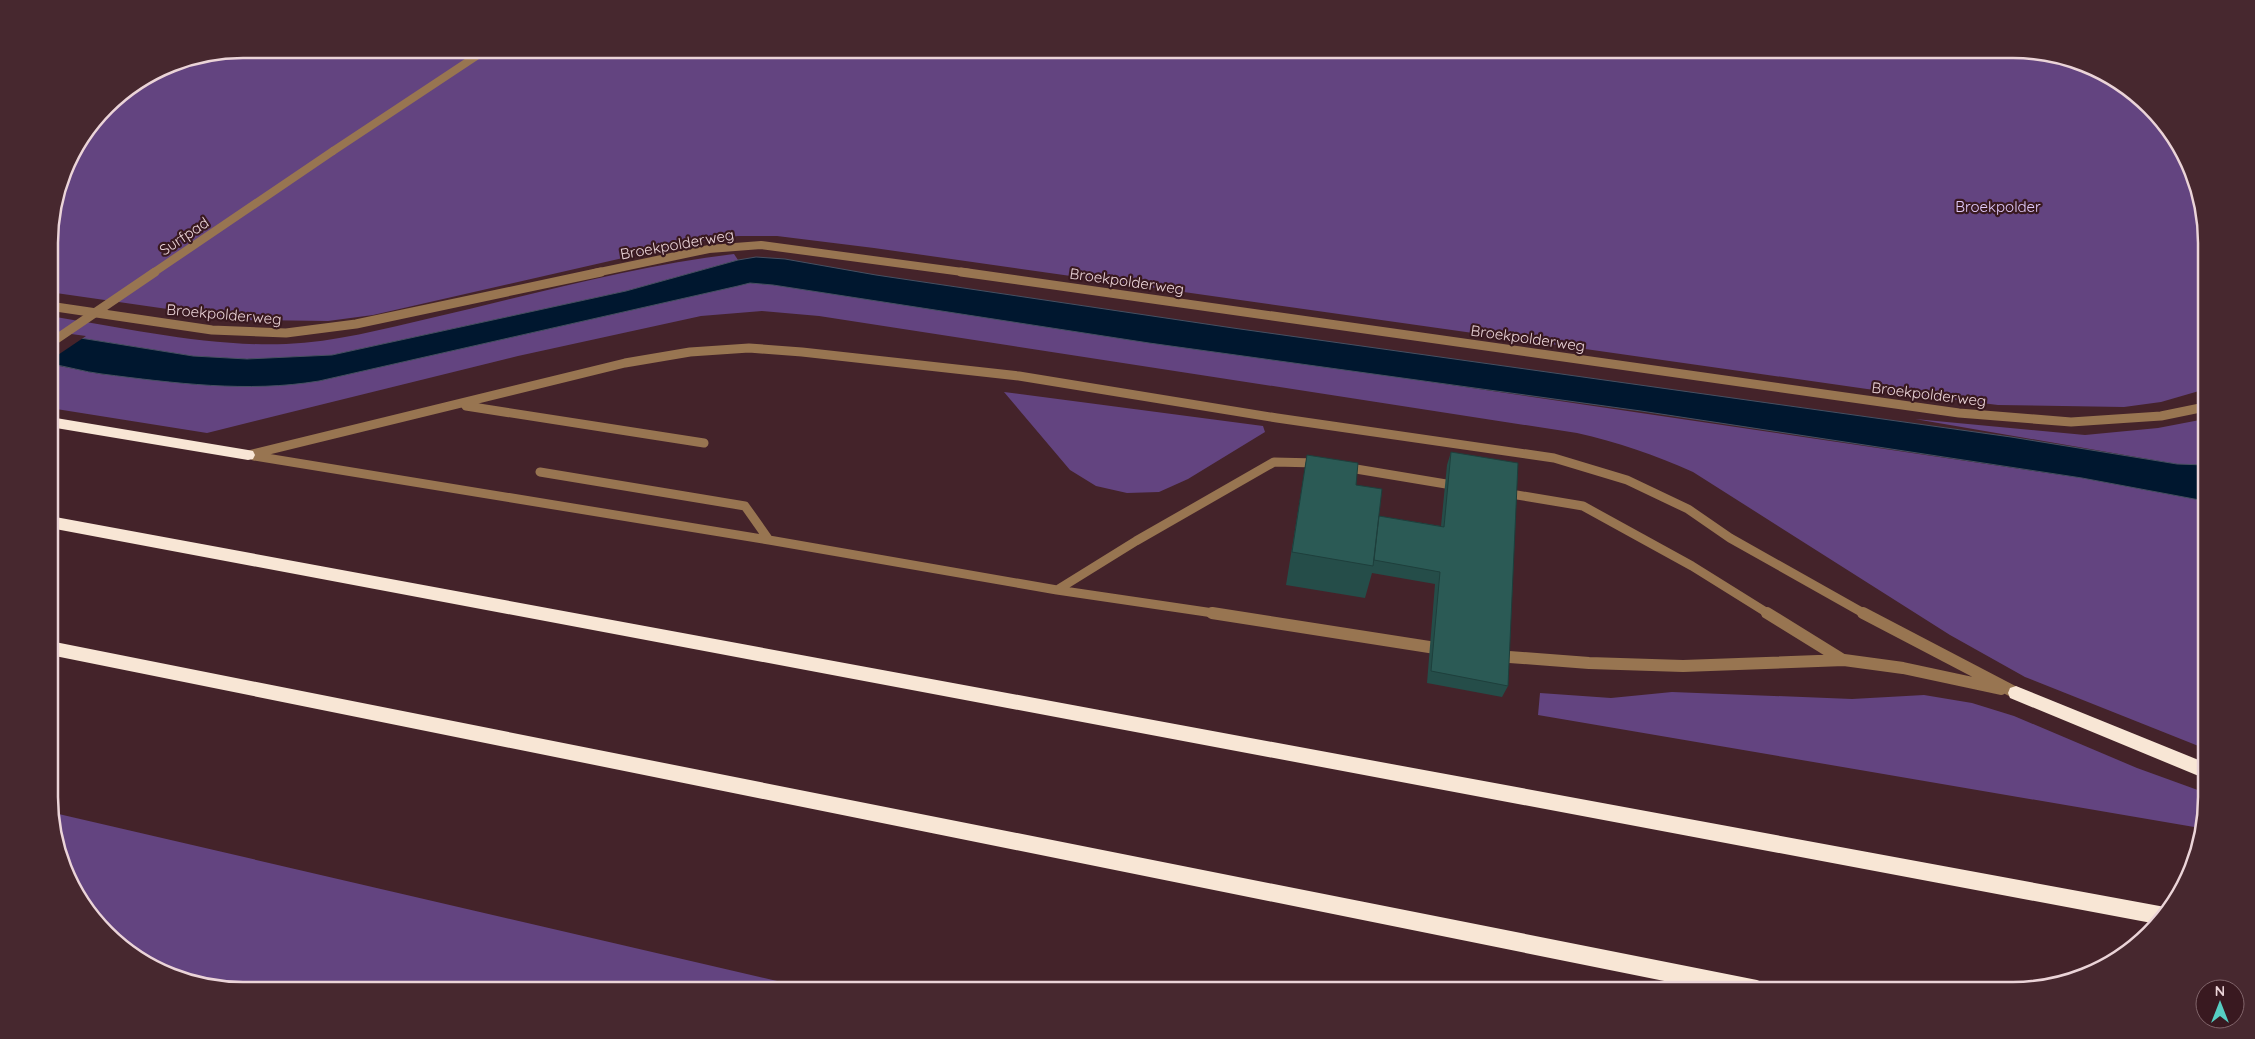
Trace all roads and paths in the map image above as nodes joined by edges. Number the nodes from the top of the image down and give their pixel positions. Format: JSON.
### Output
{"nodes":[{"id":1,"x":473,"y":58,"type":"edge"},
{"id":2,"x":58,"y":307,"type":"edge"},
{"id":3,"x":58,"y":338,"type":"edge"},
{"id":4,"x":460,"y":405,"type":"junction"},
{"id":5,"x":2198,"y":408,"type":"edge"},
{"id":6,"x":58,"y":423,"type":"edge"},
{"id":7,"x":704,"y":443,"type":"dead end"},
{"id":8,"x":248,"y":455,"type":"junction"},
{"id":9,"x":540,"y":472,"type":"dead end"},
{"id":10,"x":1467,"y":487,"type":"edge"},
{"id":11,"x":1496,"y":492,"type":"edge"},
{"id":12,"x":58,"y":524,"type":"edge"},
{"id":13,"x":769,"y":540,"type":"junction"},
{"id":14,"x":1057,"y":590,"type":"junction"},
{"id":15,"x":58,"y":650,"type":"edge"},
{"id":16,"x":1449,"y":650,"type":"edge"},
{"id":17,"x":1487,"y":655,"type":"edge"},
{"id":18,"x":1842,"y":660,"type":"junction"},
{"id":19,"x":2016,"y":693,"type":"junction"},
{"id":20,"x":2198,"y":768,"type":"edge"},
{"id":21,"x":2155,"y":914,"type":"edge"},
{"id":22,"x":1717,"y":982,"type":"edge"}],
"edges":[{"from":1,"to":3,"type":"street","name":"Surfpad","bridge":true},
{"from":2,"to":5,"type":"street","name":"Broekpolderweg"},
{"from":4,"to":7,"type":"street"},
{"from":4,"to":8,"type":"street"},
{"from":4,"to":19,"type":"street"},
{"from":6,"to":8,"type":"highway"},
{"from":8,"to":13,"type":"street"},
{"from":9,"to":13,"type":"street"},
{"from":10,"to":14,"type":"street"},
{"from":11,"to":18,"type":"street"},
{"from":12,"to":21,"type":"highway"},
{"from":13,"to":14,"type":"street"},
{"from":14,"to":16,"type":"street"},
{"from":15,"to":22,"type":"highway"},
{"from":17,"to":18,"type":"street"},
{"from":18,"to":19,"type":"street"},
{"from":19,"to":20,"type":"highway"}]}
